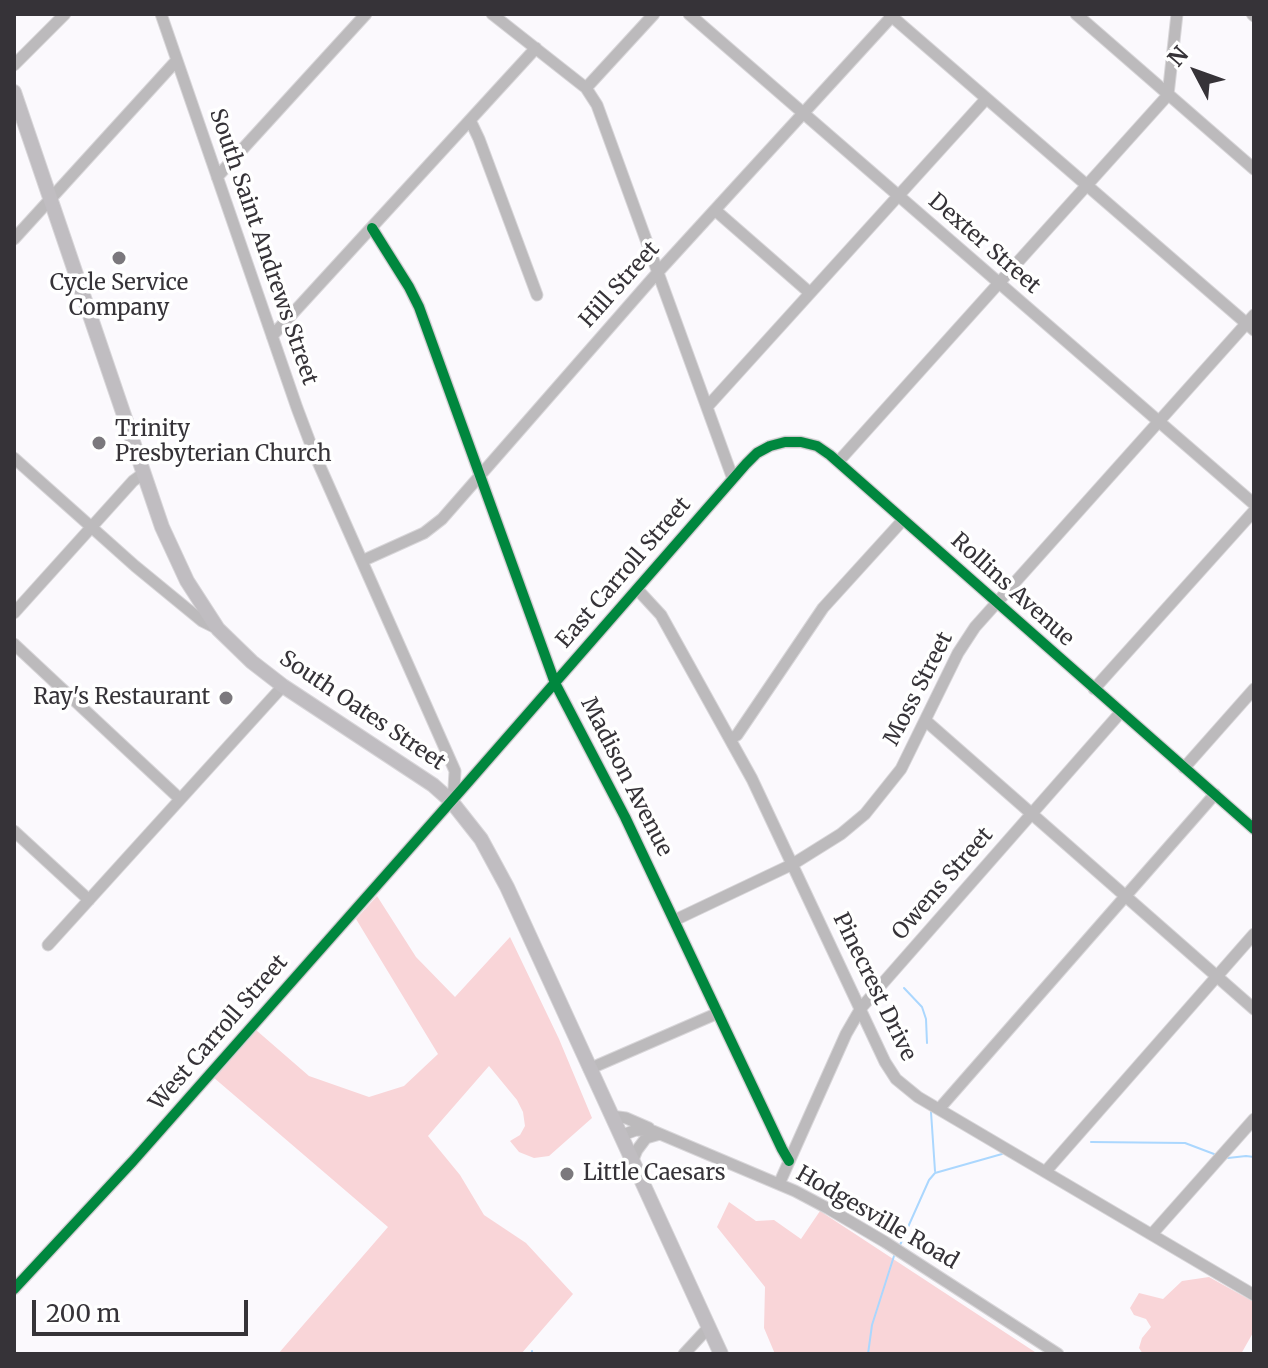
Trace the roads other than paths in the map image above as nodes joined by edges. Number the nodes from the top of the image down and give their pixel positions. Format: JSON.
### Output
{"nodes":[{"id":1,"x":65,"y":14,"type":"edge"},
{"id":2,"x":161,"y":14,"type":"edge"},
{"id":3,"x":366,"y":14,"type":"edge"},
{"id":4,"x":492,"y":14,"type":"edge"},
{"id":5,"x":654,"y":14,"type":"edge"},
{"id":6,"x":689,"y":14,"type":"edge"},
{"id":7,"x":1076,"y":14,"type":"edge"},
{"id":8,"x":1177,"y":14,"type":"edge"},
{"id":9,"x":891,"y":15,"type":"edge"},
{"id":10,"x":536,"y":48,"type":"junction"},
{"id":11,"x":177,"y":60,"type":"junction"},
{"id":12,"x":14,"y":65,"type":"edge"},
{"id":13,"x":586,"y":88,"type":"junction"},
{"id":14,"x":14,"y":92,"type":"edge"},
{"id":15,"x":1168,"y":95,"type":"junction"},
{"id":16,"x":986,"y":99,"type":"junction"},
{"id":17,"x":803,"y":113,"type":"junction"},
{"id":18,"x":470,"y":120,"type":"junction"},
{"id":19,"x":1254,"y":169,"type":"edge"},
{"id":20,"x":217,"y":177,"type":"junction"},
{"id":21,"x":1087,"y":186,"type":"junction"},
{"id":22,"x":898,"y":196,"type":"junction"},
{"id":23,"x":51,"y":200,"type":"junction"},
{"id":24,"x":715,"y":210,"type":"junction"},
{"id":25,"x":372,"y":228,"type":"junction"},
{"id":26,"x":14,"y":239,"type":"edge"},
{"id":27,"x":658,"y":272,"type":"junction"},
{"id":28,"x":998,"y":283,"type":"junction"},
{"id":29,"x":810,"y":293,"type":"junction"},
{"id":30,"x":537,"y":295,"type":"dead end"},
{"id":31,"x":1251,"y":322,"type":"edge"},
{"id":32,"x":272,"y":336,"type":"junction"},
{"id":33,"x":707,"y":407,"type":"junction"},
{"id":34,"x":1159,"y":422,"type":"junction"},
{"id":35,"x":14,"y":458,"type":"edge"},
{"id":36,"x":838,"y":462,"type":"junction"},
{"id":37,"x":144,"y":473,"type":"junction"},
{"id":38,"x":480,"y":475,"type":"junction"},
{"id":39,"x":733,"y":479,"type":"junction"},
{"id":40,"x":1254,"y":504,"type":"edge"},
{"id":41,"x":1254,"y":511,"type":"edge"},
{"id":42,"x":903,"y":520,"type":"junction"},
{"id":43,"x":91,"y":527,"type":"junction"},
{"id":44,"x":362,"y":561,"type":"junction"},
{"id":45,"x":637,"y":589,"type":"junction"},
{"id":46,"x":997,"y":602,"type":"junction"},
{"id":47,"x":14,"y":613,"type":"edge"},
{"id":48,"x":218,"y":629,"type":"junction"},
{"id":49,"x":14,"y":644,"type":"edge"},
{"id":50,"x":555,"y":683,"type":"junction"},
{"id":51,"x":283,"y":686,"type":"junction"},
{"id":52,"x":1094,"y":689,"type":"junction"},
{"id":53,"x":1254,"y":689,"type":"edge"},
{"id":54,"x":1121,"y":712,"type":"junction"},
{"id":55,"x":926,"y":721,"type":"junction"},
{"id":56,"x":730,"y":739,"type":"junction"},
{"id":57,"x":1184,"y":768,"type":"junction"},
{"id":58,"x":1215,"y":794,"type":"junction"},
{"id":59,"x":180,"y":799,"type":"junction"},
{"id":60,"x":451,"y":801,"type":"junction"},
{"id":61,"x":1032,"y":814,"type":"junction"},
{"id":62,"x":1254,"y":829,"type":"edge"},
{"id":63,"x":14,"y":831,"type":"edge"},
{"id":64,"x":793,"y":864,"type":"junction"},
{"id":65,"x":1126,"y":896,"type":"junction"},
{"id":66,"x":89,"y":900,"type":"junction"},
{"id":67,"x":675,"y":920,"type":"junction"},
{"id":68,"x":1254,"y":934,"type":"edge"},
{"id":69,"x":48,"y":945,"type":"dead end"},
{"id":70,"x":1217,"y":976,"type":"junction"},
{"id":71,"x":861,"y":1008,"type":"junction"},
{"id":72,"x":1254,"y":1009,"type":"edge"},
{"id":73,"x":718,"y":1013,"type":"junction"},
{"id":74,"x":589,"y":1069,"type":"junction"},
{"id":75,"x":939,"y":1109,"type":"junction"},
{"id":76,"x":611,"y":1116,"type":"junction"},
{"id":77,"x":1254,"y":1119,"type":"edge"},
{"id":78,"x":657,"y":1132,"type":"junction"},
{"id":79,"x":620,"y":1136,"type":"junction"},
{"id":80,"x":789,"y":1161,"type":"junction"},
{"id":81,"x":632,"y":1162,"type":"junction"},
{"id":82,"x":1046,"y":1171,"type":"junction"},
{"id":83,"x":779,"y":1184,"type":"junction"},
{"id":84,"x":1152,"y":1234,"type":"junction"},
{"id":85,"x":14,"y":1289,"type":"edge"},
{"id":86,"x":1254,"y":1295,"type":"edge"},
{"id":87,"x":709,"y":1327,"type":"junction"},
{"id":88,"x":684,"y":1354,"type":"edge"},
{"id":89,"x":721,"y":1354,"type":"edge"},
{"id":90,"x":1058,"y":1354,"type":"edge"}],
"edges":[{"from":1,"to":12,"type":"street"},
{"from":2,"to":11,"type":"street","name":"South Saint Andrews Street"},
{"from":3,"to":20,"type":"street"},
{"from":4,"to":10,"type":"street"},
{"from":5,"to":13,"type":"street"},
{"from":6,"to":17,"type":"street","name":"Dexter Street"},
{"from":7,"to":15,"type":"street"},
{"from":8,"to":15,"type":"street"},
{"from":9,"to":16,"type":"street"},
{"from":9,"to":17,"type":"street","name":"Hill Street"},
{"from":10,"to":13,"type":"street"},
{"from":10,"to":18,"type":"street"},
{"from":11,"to":20,"type":"street","name":"South Saint Andrews Street"},
{"from":11,"to":23,"type":"street"},
{"from":13,"to":27,"type":"street"},
{"from":14,"to":23,"type":"main road","name":"South Oates Street"},
{"from":15,"to":19,"type":"street"},
{"from":15,"to":21,"type":"street"},
{"from":16,"to":21,"type":"street"},
{"from":16,"to":22,"type":"street"},
{"from":17,"to":22,"type":"street","name":"Dexter Street"},
{"from":17,"to":24,"type":"street","name":"Hill Street"},
{"from":18,"to":25,"type":"street"},
{"from":18,"to":30,"type":"street"},
{"from":20,"to":32,"type":"street","name":"South Saint Andrews Street"},
{"from":21,"to":28,"type":"street"},
{"from":21,"to":31,"type":"street"},
{"from":22,"to":28,"type":"street","name":"Dexter Street"},
{"from":22,"to":29,"type":"street"},
{"from":23,"to":26,"type":"street"},
{"from":23,"to":37,"type":"main road","name":"South Oates Street"},
{"from":24,"to":27,"type":"street","name":"Hill Street"},
{"from":24,"to":29,"type":"street"},
{"from":25,"to":32,"type":"street"},
{"from":25,"to":38,"type":"street","name":"Madison Avenue"},
{"from":27,"to":33,"type":"street"},
{"from":27,"to":38,"type":"street","name":"Hill Street"},
{"from":28,"to":34,"type":"street","name":"Dexter Street"},
{"from":28,"to":36,"type":"street"},
{"from":29,"to":33,"type":"street"},
{"from":31,"to":34,"type":"street","name":"Moss Street"},
{"from":32,"to":44,"type":"street","name":"South Saint Andrews Street"},
{"from":33,"to":39,"type":"street"},
{"from":34,"to":40,"type":"street","name":"Dexter Street"},
{"from":34,"to":46,"type":"street","name":"Moss Street"},
{"from":35,"to":43,"type":"street"},
{"from":36,"to":39,"type":"street","name":"Rollins Avenue"},
{"from":36,"to":42,"type":"street","name":"Rollins Avenue"},
{"from":37,"to":43,"type":"street"},
{"from":37,"to":48,"type":"main road","name":"South Oates Street"},
{"from":38,"to":44,"type":"street","name":"Hill Street"},
{"from":38,"to":50,"type":"street","name":"Madison Avenue"},
{"from":39,"to":45,"type":"street","name":"East Carroll Street"},
{"from":41,"to":52,"type":"street"},
{"from":42,"to":46,"type":"street","name":"Rollins Avenue"},
{"from":42,"to":56,"type":"street"},
{"from":43,"to":47,"type":"street"},
{"from":43,"to":48,"type":"street"},
{"from":44,"to":60,"type":"street","name":"South Saint Andrews Street"},
{"from":45,"to":50,"type":"street","name":"East Carroll Street"},
{"from":45,"to":56,"type":"street","name":"Pinecrest Drive"},
{"from":46,"to":52,"type":"street","name":"Rollins Avenue"},
{"from":46,"to":55,"type":"street","name":"Moss Street"},
{"from":48,"to":51,"type":"main road","name":"South Oates Street"},
{"from":49,"to":59,"type":"street"},
{"from":50,"to":60,"type":"street","name":"East Carroll Street"},
{"from":50,"to":67,"type":"street","name":"Madison Avenue"},
{"from":51,"to":59,"type":"street"},
{"from":51,"to":60,"type":"main road","name":"South Oates Street"},
{"from":52,"to":54,"type":"street","name":"Rollins Avenue"},
{"from":53,"to":57,"type":"street"},
{"from":54,"to":57,"type":"street","name":"Rollins Avenue"},
{"from":54,"to":61,"type":"street","name":"Owens Street"},
{"from":55,"to":61,"type":"street"},
{"from":55,"to":64,"type":"street","name":"Moss Street"},
{"from":56,"to":64,"type":"street","name":"Pinecrest Drive"},
{"from":57,"to":58,"type":"street","name":"Rollins Avenue"},
{"from":58,"to":62,"type":"street","name":"Rollins Avenue"},
{"from":58,"to":65,"type":"street"},
{"from":59,"to":66,"type":"street"},
{"from":60,"to":74,"type":"main road","name":"South Oates Street"},
{"from":60,"to":85,"type":"street","name":"West Carroll Street"},
{"from":61,"to":65,"type":"street"},
{"from":61,"to":71,"type":"street","name":"Owens Street"},
{"from":63,"to":66,"type":"street"},
{"from":64,"to":67,"type":"street","name":"Moss Street"},
{"from":64,"to":71,"type":"street","name":"Pinecrest Drive"},
{"from":65,"to":70,"type":"street"},
{"from":65,"to":75,"type":"street"},
{"from":66,"to":69,"type":"street"},
{"from":67,"to":73,"type":"street","name":"Madison Avenue"},
{"from":68,"to":70,"type":"street"},
{"from":70,"to":72,"type":"street"},
{"from":70,"to":82,"type":"street"},
{"from":71,"to":75,"type":"street","name":"Pinecrest Drive"},
{"from":71,"to":80,"type":"street","name":"Owens Street"},
{"from":73,"to":74,"type":"street"},
{"from":73,"to":80,"type":"street","name":"Madison Avenue"},
{"from":74,"to":76,"type":"main road","name":"South Oates Street"},
{"from":75,"to":82,"type":"street","name":"Pinecrest Drive"},
{"from":76,"to":78,"type":"street","name":"Hodgesville Road"},
{"from":76,"to":79,"type":"main road","name":"South Oates Street"},
{"from":77,"to":84,"type":"street"},
{"from":78,"to":79,"type":"street"},
{"from":78,"to":81,"type":"street"},
{"from":78,"to":83,"type":"street","name":"Hodgesville Road"},
{"from":79,"to":81,"type":"main road","name":"South Oates Street"},
{"from":80,"to":83,"type":"street","name":"Owens Street"},
{"from":81,"to":87,"type":"main road","name":"South Oates Street"},
{"from":82,"to":84,"type":"street","name":"Pinecrest Drive"},
{"from":83,"to":90,"type":"street","name":"Hodgesville Road"},
{"from":84,"to":86,"type":"street","name":"Pinecrest Drive"},
{"from":87,"to":88,"type":"street"},
{"from":87,"to":89,"type":"main road","name":"South Oates Street"}]}
